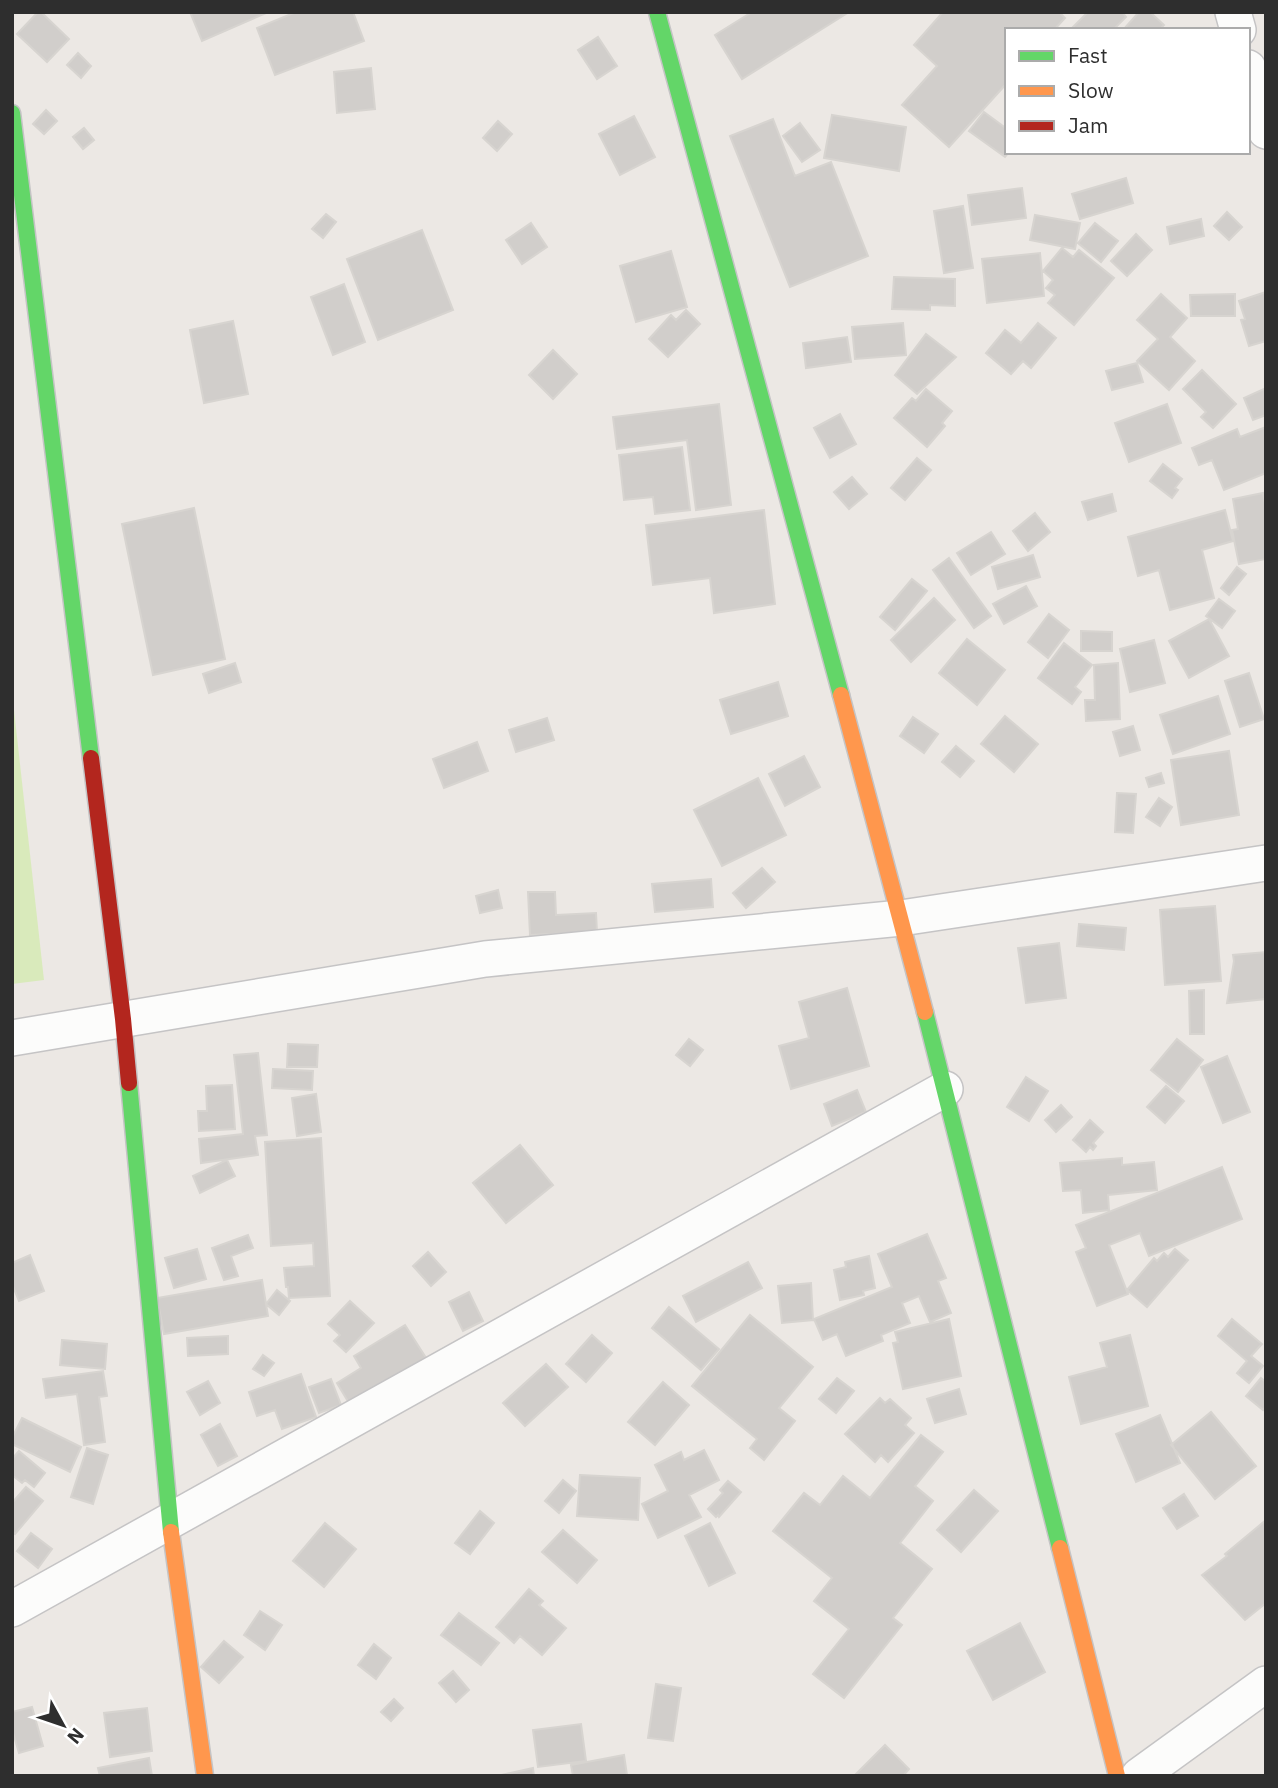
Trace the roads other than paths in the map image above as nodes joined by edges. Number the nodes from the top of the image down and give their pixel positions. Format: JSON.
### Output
{"nodes":[{"id":1,"x":657,"y":12,"type":"edge"},
{"id":2,"x":1250,"y":75,"type":"edge"},
{"id":3,"x":12,"y":113,"type":"edge"},
{"id":4,"x":1266,"y":131,"type":"edge"},
{"id":5,"x":1266,"y":863,"type":"edge"},
{"id":6,"x":901,"y":918,"type":"junction"},
{"id":7,"x":123,"y":1019,"type":"junction"},
{"id":8,"x":12,"y":1038,"type":"edge"},
{"id":9,"x":945,"y":1090,"type":"junction"},
{"id":10,"x":170,"y":1521,"type":"junction"},
{"id":11,"x":12,"y":1609,"type":"edge"},
{"id":12,"x":1266,"y":1684,"type":"edge"},
{"id":13,"x":205,"y":1776,"type":"edge"},
{"id":14,"x":1117,"y":1776,"type":"edge"},
{"id":15,"x":1139,"y":1776,"type":"edge"}],
"edges":[{"from":1,"to":6,"type":"main road"},
{"from":2,"to":4,"type":"street"},
{"from":3,"to":7,"type":"main road"},
{"from":5,"to":6,"type":"street"},
{"from":6,"to":7,"type":"street"},
{"from":6,"to":9,"type":"main road"},
{"from":7,"to":8,"type":"street"},
{"from":7,"to":10,"type":"main road"},
{"from":9,"to":10,"type":"street"},
{"from":9,"to":14,"type":"main road"},
{"from":10,"to":11,"type":"street"},
{"from":10,"to":13,"type":"main road"},
{"from":12,"to":15,"type":"street"}]}
